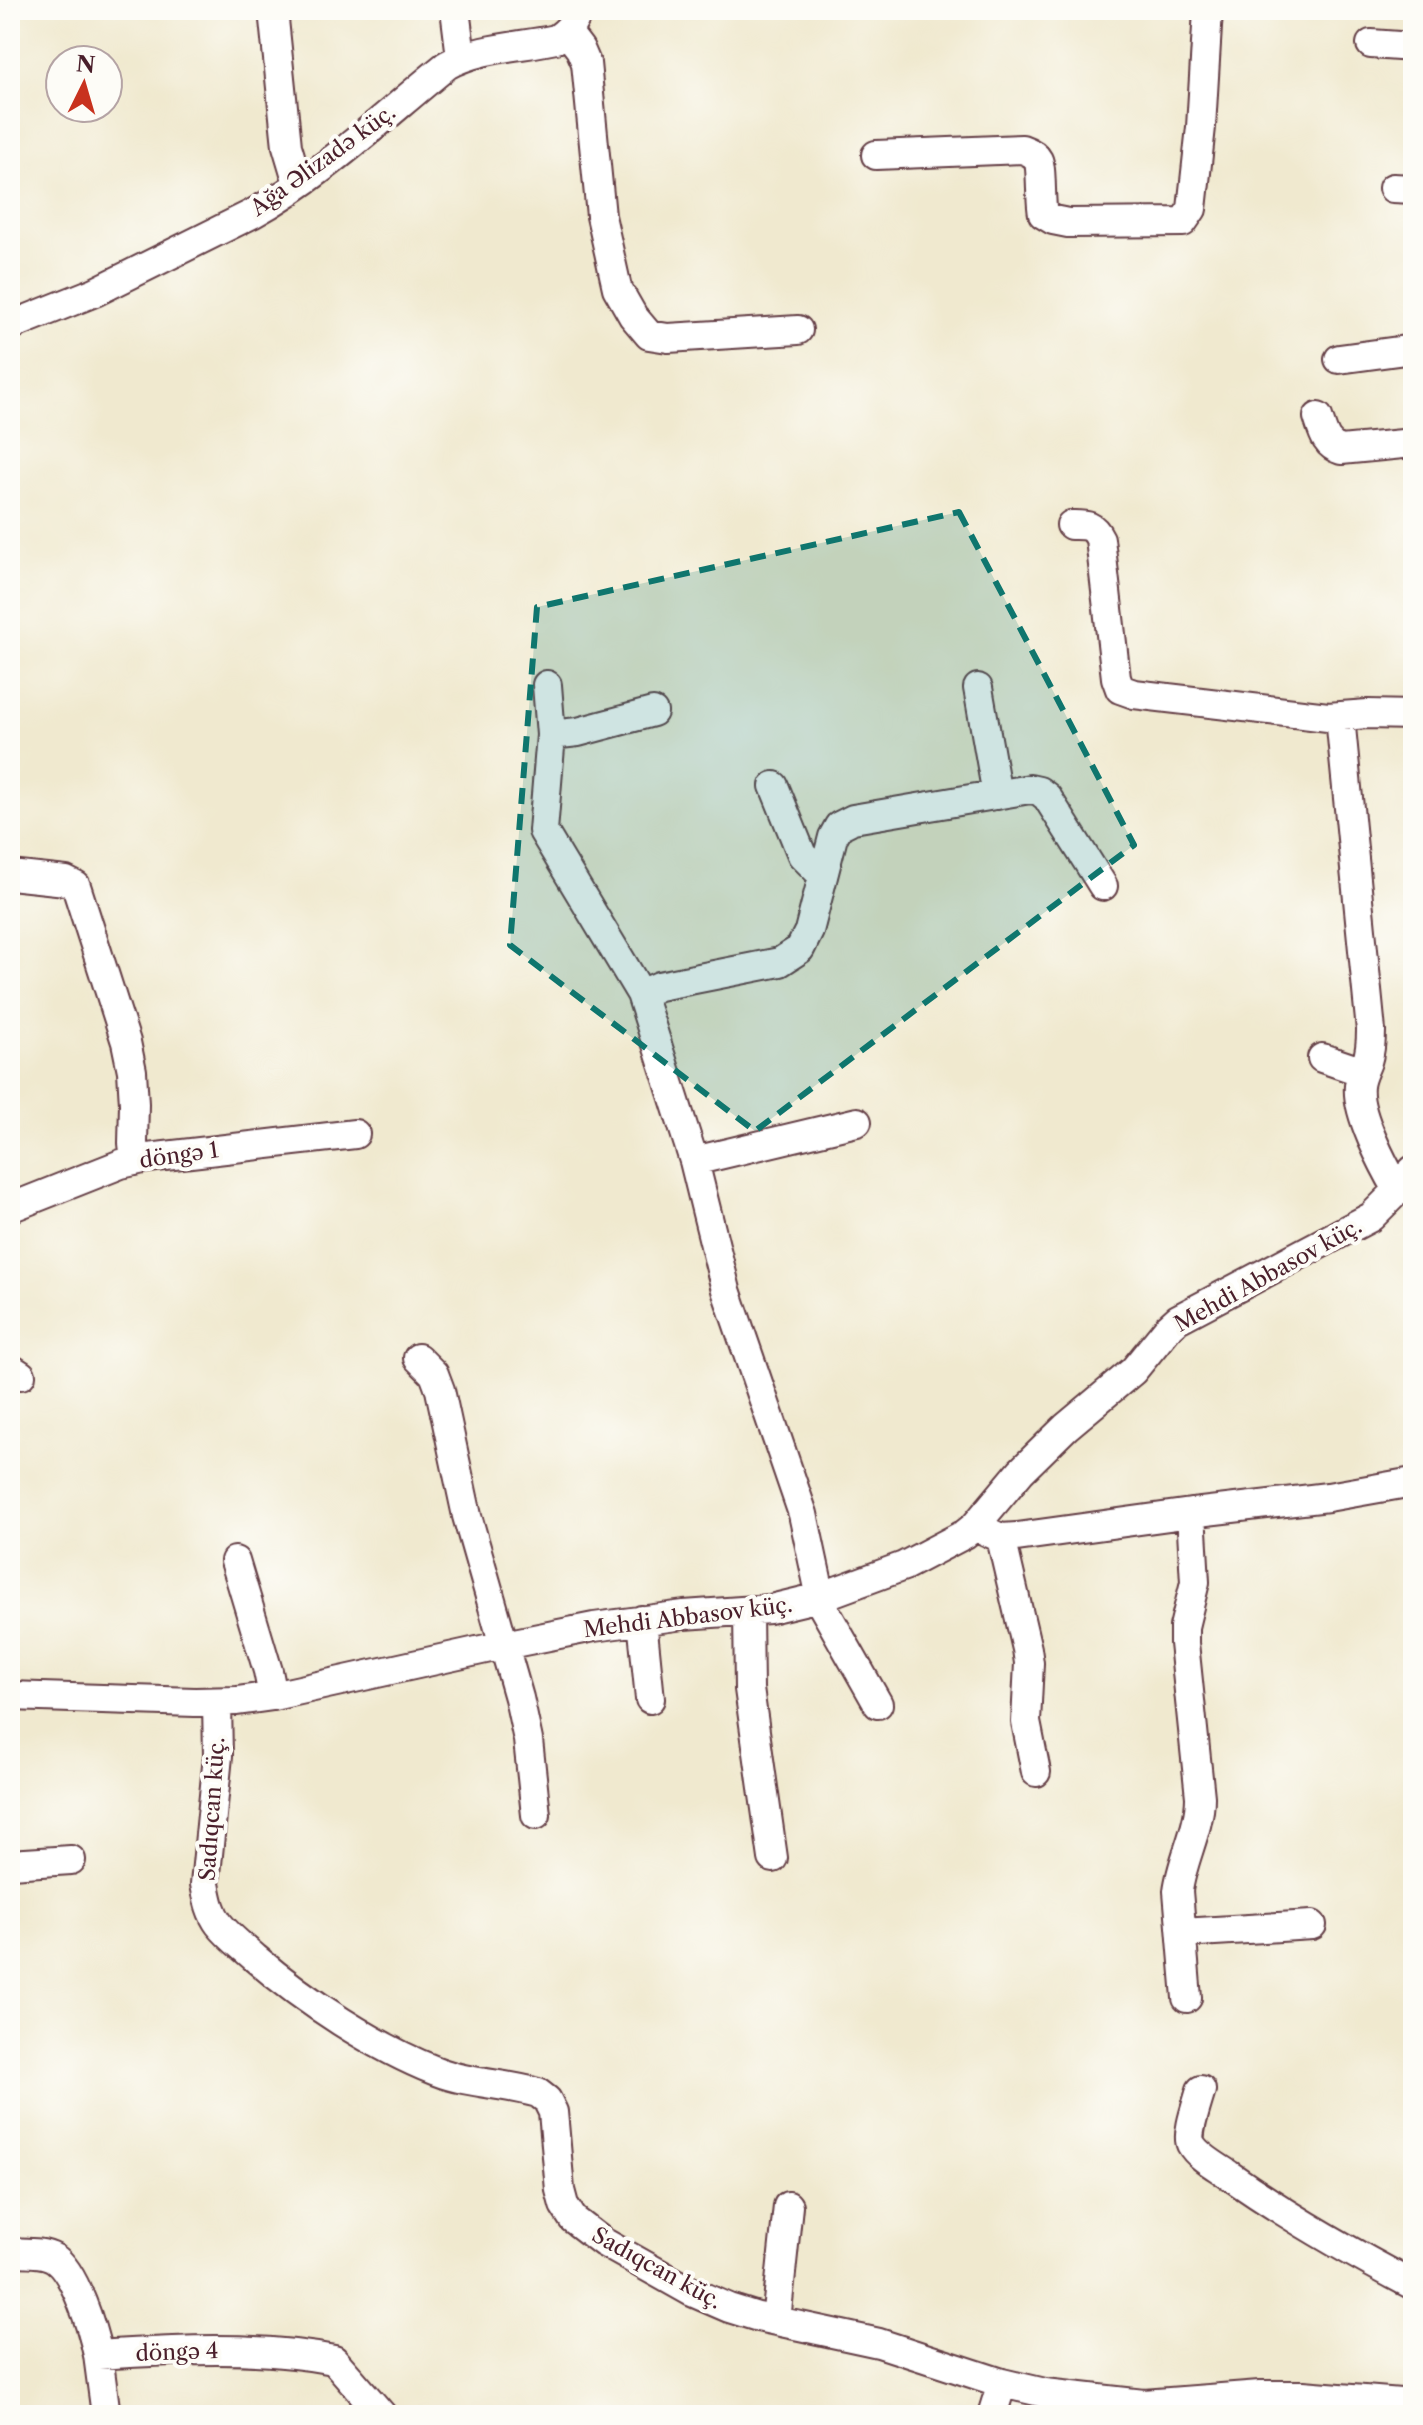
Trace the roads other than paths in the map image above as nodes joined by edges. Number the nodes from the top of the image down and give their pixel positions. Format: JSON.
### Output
{"nodes":[{"id":1,"x":273,"y":10,"type":"edge"},
{"id":2,"x":1208,"y":10,"type":"edge"},
{"id":3,"x":456,"y":17,"type":"dead end"},
{"id":4,"x":573,"y":21,"type":"edge"},
{"id":5,"x":1371,"y":44,"type":"dead end"},
{"id":6,"x":1413,"y":47,"type":"edge"},
{"id":7,"x":461,"y":57,"type":"junction"},
{"id":8,"x":876,"y":155,"type":"dead end"},
{"id":9,"x":298,"y":183,"type":"junction"},
{"id":10,"x":10,"y":326,"type":"edge"},
{"id":11,"x":798,"y":330,"type":"dead end"},
{"id":12,"x":1413,"y":349,"type":"edge"},
{"id":13,"x":1339,"y":359,"type":"dead end"},
{"id":14,"x":1318,"y":417,"type":"dead end"},
{"id":15,"x":1413,"y":443,"type":"edge"},
{"id":16,"x":1071,"y":525,"type":"dead end"},
{"id":17,"x":547,"y":685,"type":"dead end"},
{"id":18,"x":978,"y":688,"type":"dead end"},
{"id":19,"x":653,"y":712,"type":"dead end"},
{"id":20,"x":1413,"y":715,"type":"edge"},
{"id":21,"x":1340,"y":717,"type":"junction"},
{"id":22,"x":551,"y":735,"type":"junction"},
{"id":23,"x":774,"y":786,"type":"dead end"},
{"id":24,"x":997,"y":795,"type":"junction"},
{"id":25,"x":10,"y":875,"type":"edge"},
{"id":26,"x":822,"y":875,"type":"junction"},
{"id":27,"x":1103,"y":886,"type":"dead end"},
{"id":28,"x":641,"y":994,"type":"junction"},
{"id":29,"x":1322,"y":1058,"type":"dead end"},
{"id":30,"x":1363,"y":1072,"type":"junction"},
{"id":31,"x":857,"y":1122,"type":"dead end"},
{"id":32,"x":355,"y":1134,"type":"dead end"},
{"id":33,"x":135,"y":1161,"type":"junction"},
{"id":34,"x":694,"y":1161,"type":"junction"},
{"id":35,"x":1405,"y":1180,"type":"edge"},
{"id":36,"x":10,"y":1208,"type":"edge"},
{"id":37,"x":418,"y":1358,"type":"dead end"},
{"id":38,"x":1413,"y":1482,"type":"edge"},
{"id":39,"x":1191,"y":1513,"type":"junction"},
{"id":40,"x":975,"y":1526,"type":"junction"},
{"id":41,"x":1001,"y":1538,"type":"junction"},
{"id":42,"x":235,"y":1561,"type":"dead end"},
{"id":43,"x":820,"y":1597,"type":"junction"},
{"id":44,"x":748,"y":1612,"type":"junction"},
{"id":45,"x":642,"y":1620,"type":"junction"},
{"id":46,"x":504,"y":1645,"type":"junction"},
{"id":47,"x":10,"y":1696,"type":"edge"},
{"id":48,"x":273,"y":1696,"type":"junction"},
{"id":49,"x":650,"y":1699,"type":"dead end"},
{"id":50,"x":217,"y":1702,"type":"junction"},
{"id":51,"x":878,"y":1704,"type":"dead end"},
{"id":52,"x":1036,"y":1772,"type":"dead end"},
{"id":53,"x":536,"y":1815,"type":"dead end"},
{"id":54,"x":773,"y":1858,"type":"dead end"},
{"id":55,"x":71,"y":1860,"type":"dead end"},
{"id":56,"x":10,"y":1864,"type":"edge"},
{"id":57,"x":1312,"y":1925,"type":"dead end"},
{"id":58,"x":1182,"y":1933,"type":"junction"},
{"id":59,"x":1187,"y":1998,"type":"dead end"},
{"id":60,"x":1201,"y":2090,"type":"dead end"},
{"id":61,"x":788,"y":2206,"type":"dead end"},
{"id":62,"x":10,"y":2252,"type":"edge"},
{"id":63,"x":1413,"y":2285,"type":"edge"},
{"id":64,"x":776,"y":2321,"type":"junction"},
{"id":65,"x":98,"y":2355,"type":"junction"},
{"id":66,"x":1002,"y":2383,"type":"junction"},
{"id":67,"x":1413,"y":2404,"type":"edge"},
{"id":68,"x":1362,"y":2407,"type":"edge"},
{"id":69,"x":106,"y":2415,"type":"edge"},
{"id":70,"x":382,"y":2415,"type":"edge"},
{"id":71,"x":992,"y":2415,"type":"edge"}],
"edges":[{"from":1,"to":9,"type":"street"},
{"from":2,"to":8,"type":"street"},
{"from":3,"to":7,"type":"street"},
{"from":4,"to":7,"type":"street","name":"Ağa Əlizadə küç."},
{"from":4,"to":11,"type":"street"},
{"from":5,"to":6,"type":"street"},
{"from":7,"to":9,"type":"street","name":"Ağa Əlizadə küç."},
{"from":9,"to":10,"type":"street","name":"Ağa Əlizadə küç."},
{"from":12,"to":13,"type":"street"},
{"from":14,"to":15,"type":"street"},
{"from":16,"to":21,"type":"street"},
{"from":17,"to":22,"type":"street"},
{"from":18,"to":24,"type":"street"},
{"from":19,"to":22,"type":"street"},
{"from":20,"to":21,"type":"street"},
{"from":21,"to":30,"type":"street"},
{"from":22,"to":28,"type":"street"},
{"from":23,"to":26,"type":"street"},
{"from":24,"to":26,"type":"street"},
{"from":24,"to":27,"type":"street"},
{"from":25,"to":33,"type":"street"},
{"from":26,"to":28,"type":"street"},
{"from":28,"to":34,"type":"street"},
{"from":29,"to":30,"type":"street"},
{"from":30,"to":35,"type":"street"},
{"from":31,"to":34,"type":"street"},
{"from":32,"to":33,"type":"street","name":"döngə 1"},
{"from":33,"to":36,"type":"street","name":"döngə 1"},
{"from":34,"to":43,"type":"street"},
{"from":35,"to":40,"type":"street","name":"Mehdi Abbasov küç."},
{"from":37,"to":46,"type":"street"},
{"from":38,"to":39,"type":"street"},
{"from":39,"to":41,"type":"street"},
{"from":39,"to":58,"type":"street"},
{"from":40,"to":41,"type":"street"},
{"from":40,"to":43,"type":"street","name":"Mehdi Abbasov küç."},
{"from":41,"to":52,"type":"street"},
{"from":42,"to":48,"type":"street"},
{"from":43,"to":44,"type":"street","name":"Mehdi Abbasov küç."},
{"from":43,"to":51,"type":"street"},
{"from":44,"to":45,"type":"street","name":"Mehdi Abbasov küç."},
{"from":44,"to":54,"type":"street"},
{"from":45,"to":46,"type":"street","name":"Mehdi Abbasov küç."},
{"from":45,"to":49,"type":"street"},
{"from":46,"to":48,"type":"street","name":"Mehdi Abbasov küç."},
{"from":46,"to":53,"type":"street"},
{"from":47,"to":50,"type":"street","name":"Mehdi Abbasov küç."},
{"from":48,"to":50,"type":"street","name":"Mehdi Abbasov küç."},
{"from":50,"to":64,"type":"street","name":"Sadıqcan küç."},
{"from":55,"to":56,"type":"street"},
{"from":57,"to":58,"type":"street"},
{"from":58,"to":59,"type":"street"},
{"from":60,"to":63,"type":"street"},
{"from":61,"to":64,"type":"street"},
{"from":62,"to":65,"type":"street"},
{"from":64,"to":66,"type":"street","name":"Sadıqcan küç."},
{"from":65,"to":69,"type":"street"},
{"from":65,"to":70,"type":"street","name":"döngə 4"},
{"from":66,"to":68,"type":"street","name":"Sadıqcan küç."},
{"from":66,"to":71,"type":"street"},
{"from":67,"to":68,"type":"street","name":"Sadıqcan küç."}]}
